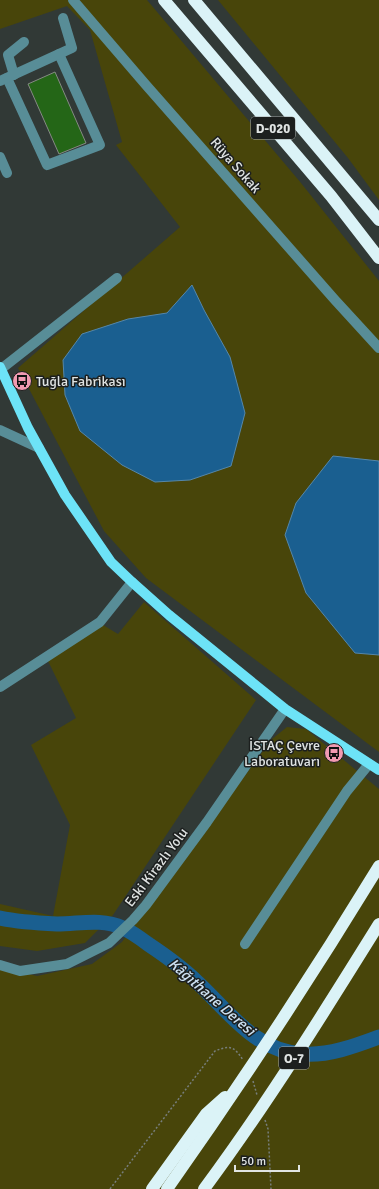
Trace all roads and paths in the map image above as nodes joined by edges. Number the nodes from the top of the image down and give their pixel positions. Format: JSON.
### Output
{"nodes":[{"id":1,"x":73,"y":0,"type":"edge"},
{"id":2,"x":164,"y":0,"type":"edge"},
{"id":3,"x":194,"y":0,"type":"edge"},
{"id":4,"x":63,"y":18,"type":"dead end"},
{"id":5,"x":24,"y":42,"type":"dead end"},
{"id":6,"x":59,"y":54,"type":"junction"},
{"id":7,"x":7,"y":78,"type":"edge"},
{"id":8,"x":0,"y":157,"type":"edge"},
{"id":9,"x":7,"y":173,"type":"dead end"},
{"id":10,"x":379,"y":220,"type":"edge"},
{"id":11,"x":379,"y":258,"type":"edge"},
{"id":12,"x":117,"y":278,"type":"dead end"},
{"id":13,"x":379,"y":348,"type":"edge"},
{"id":14,"x":0,"y":368,"type":"edge"},
{"id":15,"x":0,"y":430,"type":"edge"},
{"id":16,"x":39,"y":448,"type":"junction"},
{"id":17,"x":132,"y":582,"type":"junction"},
{"id":18,"x":0,"y":687,"type":"edge"},
{"id":19,"x":285,"y":708,"type":"junction"},
{"id":20,"x":369,"y":764,"type":"junction"},
{"id":21,"x":379,"y":770,"type":"edge"},
{"id":22,"x":379,"y":866,"type":"edge"},
{"id":23,"x":379,"y":924,"type":"edge"},
{"id":24,"x":245,"y":944,"type":"dead end"},
{"id":25,"x":0,"y":966,"type":"edge"},
{"id":26,"x":240,"y":1083,"type":"junction"},
{"id":27,"x":152,"y":1189,"type":"edge"},
{"id":28,"x":167,"y":1189,"type":"edge"},
{"id":29,"x":204,"y":1189,"type":"edge"}],
"edges":[{"from":1,"to":13,"type":"street","name":"Rüya Sokak"},
{"from":2,"to":11,"type":"highway","number":"D-020"},
{"from":3,"to":10,"type":"highway","number":"D-020"},
{"from":4,"to":6,"type":"street"},
{"from":5,"to":7,"type":"street"},
{"from":6,"to":7,"type":"street"},
{"from":6,"to":7,"type":"street"},
{"from":8,"to":9,"type":"street"},
{"from":12,"to":14,"type":"street"},
{"from":14,"to":16,"type":"main road"},
{"from":15,"to":16,"type":"street"},
{"from":16,"to":17,"type":"main road"},
{"from":17,"to":18,"type":"street"},
{"from":17,"to":19,"type":"main road"},
{"from":19,"to":20,"type":"main road"},
{"from":19,"to":25,"type":"street","name":"Eski Kirazlı Yolu"},
{"from":20,"to":21,"type":"main road"},
{"from":20,"to":24,"type":"street"},
{"from":22,"to":26,"type":"highway","number":"O-7"},
{"from":23,"to":29,"type":"highway","number":"O-7"},
{"from":26,"to":27,"type":"highway"},
{"from":26,"to":28,"type":"highway","number":"O-7"}]}
